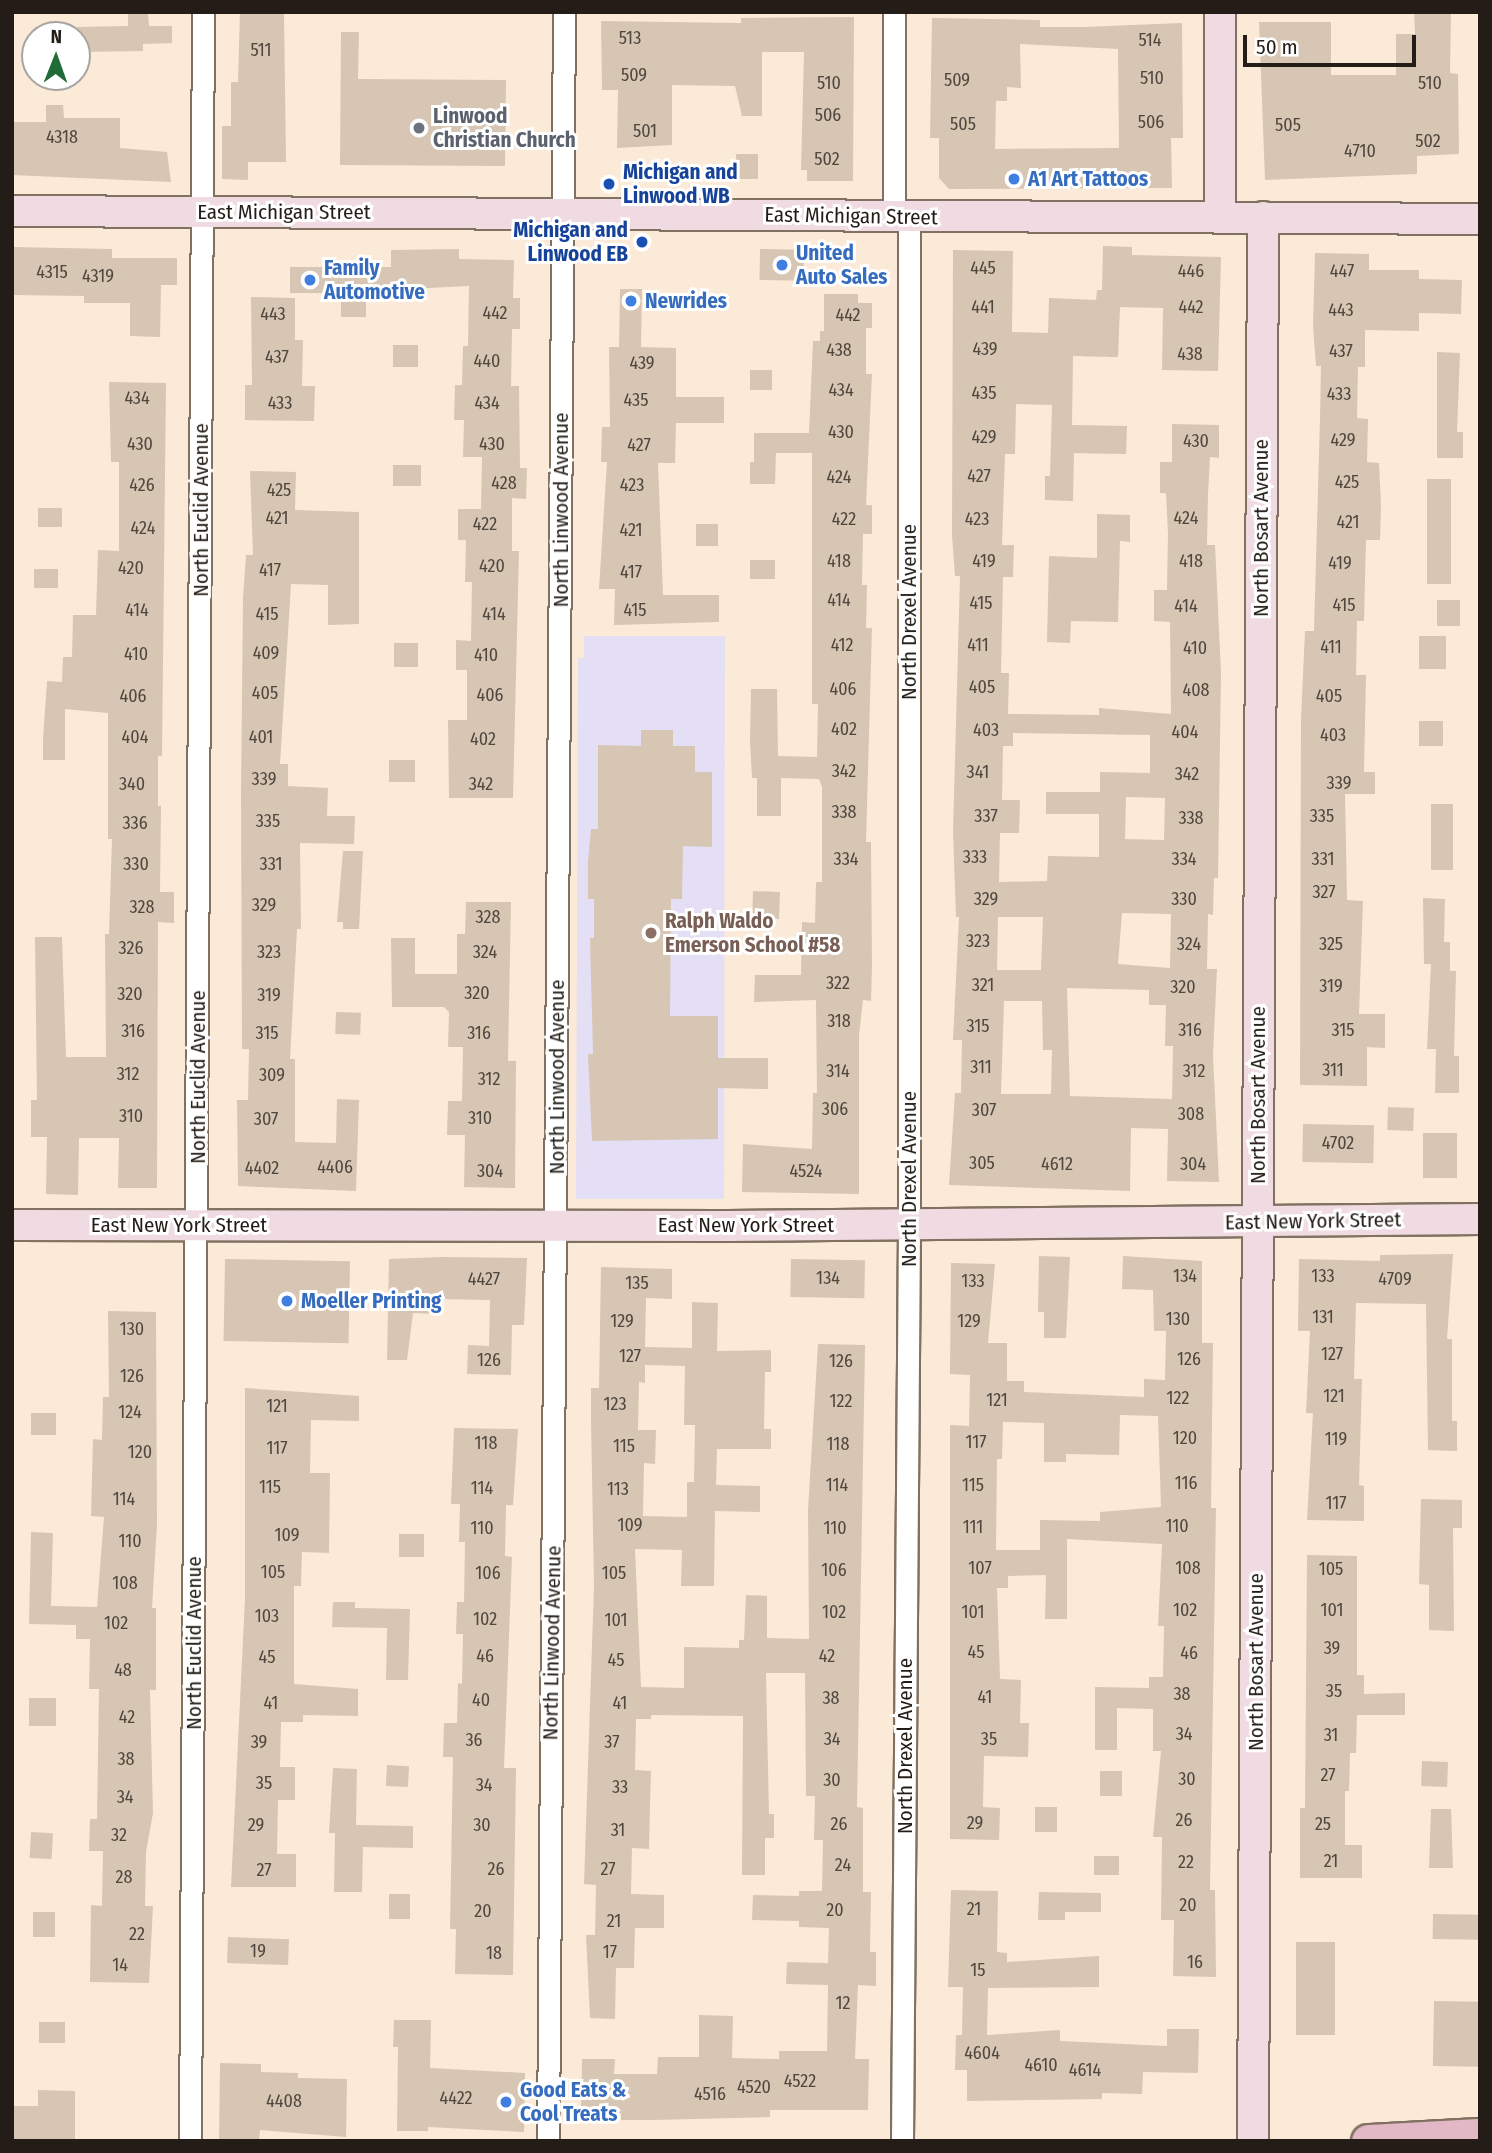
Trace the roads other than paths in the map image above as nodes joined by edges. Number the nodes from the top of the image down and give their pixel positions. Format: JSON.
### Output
{"nodes":[{"id":1,"x":203,"y":12,"type":"edge"},
{"id":2,"x":564,"y":12,"type":"edge"},
{"id":3,"x":894,"y":12,"type":"edge"},
{"id":4,"x":1220,"y":12,"type":"edge"},
{"id":5,"x":12,"y":211,"type":"edge"},
{"id":6,"x":203,"y":211,"type":"junction"},
{"id":7,"x":564,"y":212,"type":"junction"},
{"id":8,"x":901,"y":216,"type":"junction"},
{"id":9,"x":1220,"y":216,"type":"junction"},
{"id":10,"x":1262,"y":217,"type":"junction"},
{"id":11,"x":1480,"y":219,"type":"edge"},
{"id":12,"x":1480,"y":1219,"type":"edge"},
{"id":13,"x":1258,"y":1222,"type":"junction"},
{"id":14,"x":12,"y":1225,"type":"edge"},
{"id":15,"x":197,"y":1225,"type":"junction"},
{"id":16,"x":556,"y":1225,"type":"junction"},
{"id":17,"x":909,"y":1225,"type":"junction"},
{"id":18,"x":1480,"y":2135,"type":"edge"},
{"id":19,"x":1437,"y":2139,"type":"edge"},
{"id":20,"x":190,"y":2141,"type":"edge"},
{"id":21,"x":548,"y":2141,"type":"edge"},
{"id":22,"x":902,"y":2141,"type":"edge"},
{"id":23,"x":1253,"y":2141,"type":"edge"},
{"id":24,"x":1368,"y":2141,"type":"edge"}],
"edges":[{"from":1,"to":6,"type":"street","name":"North Euclid Avenue"},
{"from":2,"to":7,"type":"street","name":"North Linwood Avenue"},
{"from":3,"to":8,"type":"street","name":"North Drexel Avenue"},
{"from":4,"to":9,"type":"main road"},
{"from":5,"to":6,"type":"main road","name":"East Michigan Street"},
{"from":6,"to":7,"type":"main road","name":"East Michigan Street"},
{"from":6,"to":15,"type":"street","name":"North Euclid Avenue"},
{"from":7,"to":8,"type":"main road","name":"East Michigan Street"},
{"from":7,"to":16,"type":"street","name":"North Linwood Avenue"},
{"from":8,"to":9,"type":"main road","name":"East Michigan Street"},
{"from":8,"to":17,"type":"street","name":"North Drexel Avenue"},
{"from":9,"to":10,"type":"main road","name":"East Michigan Street"},
{"from":10,"to":11,"type":"main road","name":"East Michigan Street"},
{"from":10,"to":13,"type":"main road","name":"North Bosart Avenue"},
{"from":12,"to":13,"type":"main road","name":"East New York Street"},
{"from":13,"to":17,"type":"main road","name":"East New York Street"},
{"from":13,"to":23,"type":"main road","name":"North Bosart Avenue"},
{"from":14,"to":15,"type":"main road","name":"East New York Street"},
{"from":15,"to":16,"type":"main road","name":"East New York Street"},
{"from":15,"to":20,"type":"street","name":"North Euclid Avenue"},
{"from":16,"to":17,"type":"main road","name":"East New York Street"},
{"from":16,"to":21,"type":"street","name":"North Linwood Avenue"},
{"from":17,"to":22,"type":"street","name":"North Drexel Avenue"},
{"from":18,"to":19,"type":"main road"},
{"from":19,"to":24,"type":"main road"}]}
